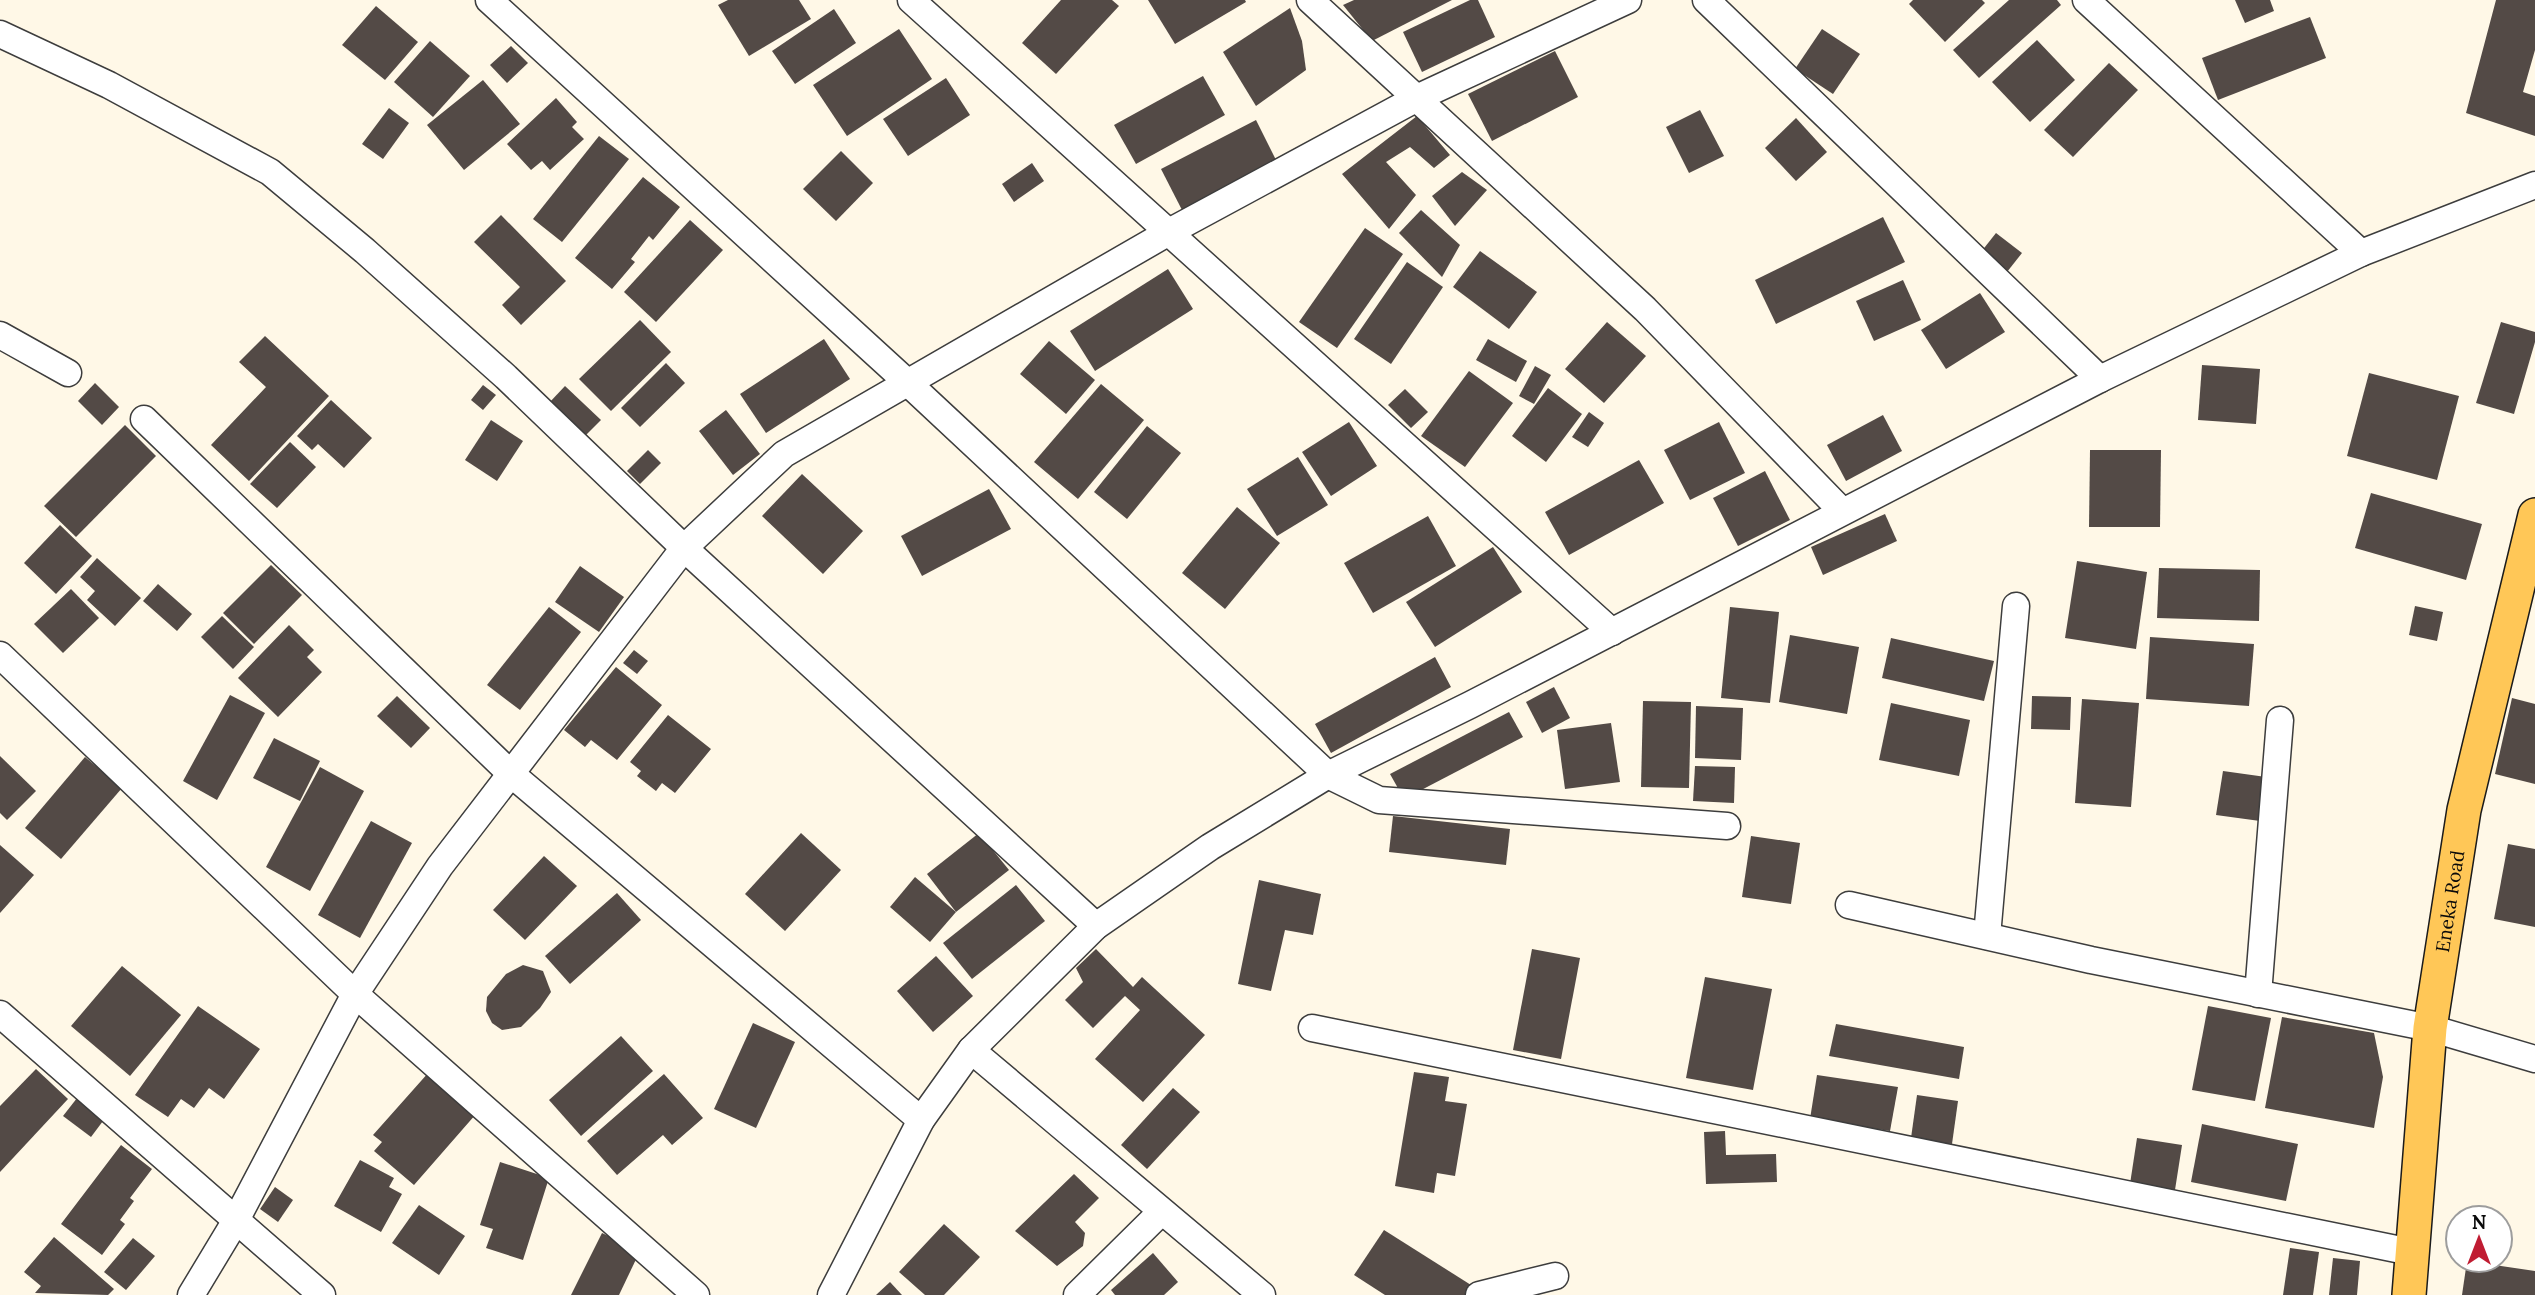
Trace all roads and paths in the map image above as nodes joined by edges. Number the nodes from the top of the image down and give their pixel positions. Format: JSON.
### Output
{"nodes":[{"id":1,"x":489,"y":0,"type":"edge"},
{"id":2,"x":911,"y":0,"type":"edge"},
{"id":3,"x":1310,"y":0,"type":"edge"},
{"id":4,"x":1628,"y":0,"type":"edge"},
{"id":5,"x":1706,"y":0,"type":"edge"},
{"id":6,"x":2086,"y":0,"type":"edge"},
{"id":7,"x":0,"y":34,"type":"edge"},
{"id":8,"x":1419,"y":97,"type":"junction"},
{"id":9,"x":2535,"y":185,"type":"edge"},
{"id":10,"x":1169,"y":232,"type":"junction"},
{"id":11,"x":2361,"y":253,"type":"junction"},
{"id":12,"x":0,"y":335,"type":"edge"},
{"id":13,"x":68,"y":373,"type":"dead end"},
{"id":14,"x":2100,"y":379,"type":"junction"},
{"id":15,"x":908,"y":383,"type":"junction"},
{"id":16,"x":144,"y":419,"type":"dead end"},
{"id":17,"x":1842,"y":511,"type":"junction"},
{"id":18,"x":2535,"y":515,"type":"edge"},
{"id":19,"x":684,"y":548,"type":"junction"},
{"id":20,"x":2016,"y":606,"type":"dead end"},
{"id":21,"x":1612,"y":632,"type":"junction"},
{"id":22,"x":0,"y":655,"type":"edge"},
{"id":23,"x":2280,"y":720,"type":"dead end"},
{"id":24,"x":510,"y":773,"type":"junction"},
{"id":25,"x":1328,"y":775,"type":"junction"},
{"id":26,"x":1727,"y":826,"type":"dead end"},
{"id":27,"x":1849,"y":905,"type":"dead end"},
{"id":28,"x":1096,"y":926,"type":"junction"},
{"id":29,"x":1987,"y":936,"type":"junction"},
{"id":30,"x":355,"y":993,"type":"junction"},
{"id":31,"x":2258,"y":994,"type":"junction"},
{"id":32,"x":0,"y":1014,"type":"edge"},
{"id":33,"x":1312,"y":1028,"type":"dead end"},
{"id":34,"x":2430,"y":1028,"type":"junction"},
{"id":35,"x":971,"y":1050,"type":"junction"},
{"id":36,"x":2535,"y":1059,"type":"edge"},
{"id":37,"x":921,"y":1120,"type":"junction"},
{"id":38,"x":1161,"y":1212,"type":"junction"},
{"id":39,"x":235,"y":1222,"type":"junction"},
{"id":40,"x":2411,"y":1252,"type":"junction"},
{"id":41,"x":1555,"y":1276,"type":"dead end"},
{"id":42,"x":191,"y":1295,"type":"edge"},
{"id":43,"x":322,"y":1295,"type":"edge"},
{"id":44,"x":696,"y":1295,"type":"edge"},
{"id":45,"x":831,"y":1295,"type":"edge"},
{"id":46,"x":1077,"y":1295,"type":"edge"},
{"id":47,"x":1262,"y":1295,"type":"edge"},
{"id":48,"x":1479,"y":1295,"type":"edge"},
{"id":49,"x":2409,"y":1295,"type":"edge"}],
"edges":[{"from":1,"to":15,"type":"street"},
{"from":2,"to":10,"type":"street"},
{"from":3,"to":8,"type":"street"},
{"from":4,"to":8,"type":"street"},
{"from":5,"to":14,"type":"street"},
{"from":6,"to":11,"type":"street"},
{"from":7,"to":19,"type":"street"},
{"from":8,"to":10,"type":"street"},
{"from":8,"to":17,"type":"street"},
{"from":9,"to":11,"type":"street"},
{"from":10,"to":15,"type":"street"},
{"from":10,"to":21,"type":"street"},
{"from":11,"to":14,"type":"street"},
{"from":12,"to":13,"type":"street"},
{"from":14,"to":17,"type":"street"},
{"from":15,"to":19,"type":"street"},
{"from":15,"to":25,"type":"street"},
{"from":16,"to":24,"type":"street"},
{"from":17,"to":21,"type":"street"},
{"from":18,"to":34,"type":"main road","name":"Eneka Road"},
{"from":19,"to":24,"type":"street"},
{"from":19,"to":28,"type":"street"},
{"from":20,"to":29,"type":"street"},
{"from":21,"to":25,"type":"street"},
{"from":22,"to":30,"type":"street"},
{"from":23,"to":31,"type":"street"},
{"from":24,"to":30,"type":"street"},
{"from":24,"to":37,"type":"street"},
{"from":25,"to":26,"type":"street"},
{"from":25,"to":28,"type":"street"},
{"from":27,"to":29,"type":"street"},
{"from":28,"to":35,"type":"street"},
{"from":29,"to":31,"type":"street"},
{"from":30,"to":39,"type":"street"},
{"from":30,"to":44,"type":"street"},
{"from":31,"to":34,"type":"street"},
{"from":32,"to":39,"type":"street"},
{"from":33,"to":40,"type":"street"},
{"from":34,"to":36,"type":"street"},
{"from":34,"to":40,"type":"main road","name":"Eneka Road"},
{"from":35,"to":37,"type":"street"},
{"from":35,"to":38,"type":"street"},
{"from":37,"to":45,"type":"street"},
{"from":38,"to":46,"type":"street"},
{"from":38,"to":47,"type":"street"},
{"from":39,"to":42,"type":"street"},
{"from":39,"to":43,"type":"street"},
{"from":40,"to":49,"type":"main road","name":"Eneka Road"},
{"from":41,"to":48,"type":"street"}]}
